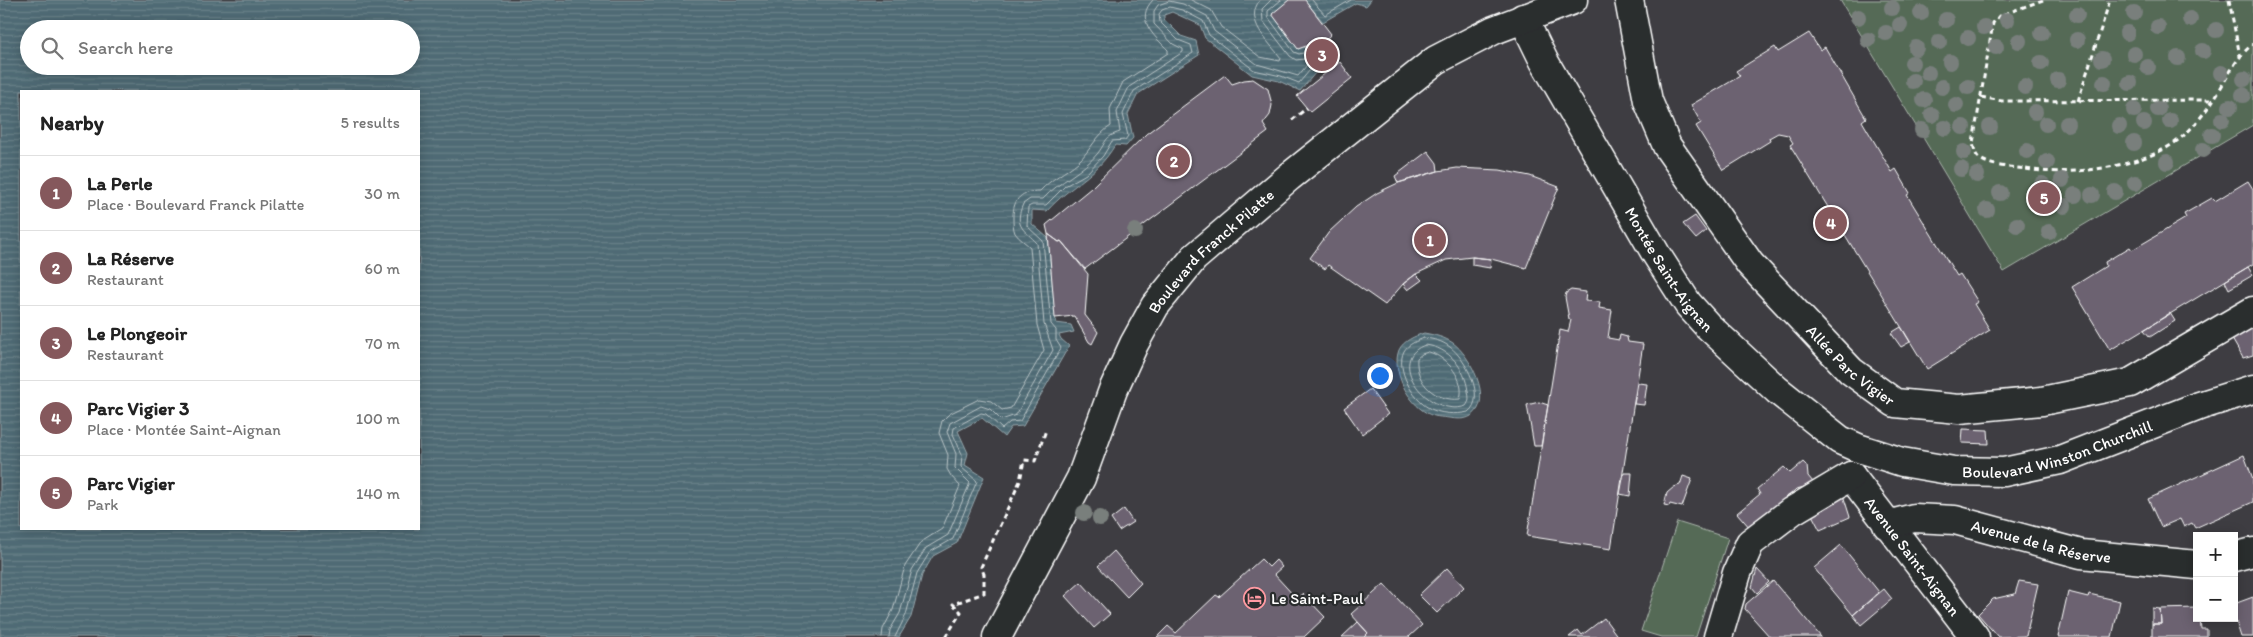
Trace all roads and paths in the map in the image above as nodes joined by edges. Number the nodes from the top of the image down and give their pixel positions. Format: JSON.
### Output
{"nodes":[{"id":1,"x":1573,"y":0,"type":"edge"},
{"id":2,"x":1629,"y":0,"type":"edge"},
{"id":3,"x":2043,"y":0,"type":"edge"},
{"id":4,"x":2110,"y":0,"type":"edge"},
{"id":5,"x":2229,"y":0,"type":"edge"},
{"id":6,"x":1523,"y":18,"type":"junction"},
{"id":7,"x":2253,"y":44,"type":"edge"},
{"id":8,"x":2240,"y":56,"type":"junction"},
{"id":9,"x":1981,"y":98,"type":"junction"},
{"id":10,"x":2214,"y":100,"type":"junction"},
{"id":11,"x":2078,"y":101,"type":"junction"},
{"id":12,"x":1307,"y":108,"type":"dead end"},
{"id":13,"x":1292,"y":120,"type":"dead end"},
{"id":14,"x":2253,"y":311,"type":"edge"},
{"id":15,"x":2253,"y":389,"type":"edge"},
{"id":16,"x":1046,"y":430,"type":"dead end"},
{"id":17,"x":1858,"y":448,"type":"junction"},
{"id":18,"x":1851,"y":476,"type":"junction"},
{"id":19,"x":1887,"y":525,"type":"junction"},
{"id":20,"x":2253,"y":552,"type":"edge"},
{"id":21,"x":2238,"y":556,"type":"edge"},
{"id":22,"x":2193,"y":565,"type":"edge"},
{"id":23,"x":984,"y":574,"type":"dead end"},
{"id":24,"x":984,"y":593,"type":"dead end"},
{"id":25,"x":946,"y":637,"type":"edge"},
{"id":26,"x":997,"y":637,"type":"edge"},
{"id":27,"x":1718,"y":637,"type":"edge"},
{"id":28,"x":1975,"y":637,"type":"edge"}],
"edges":[{"from":1,"to":6,"type":"street","name":"Boulevard Franck Pilatte"},
{"from":2,"to":14,"type":"street","name":"Allée Parc Vigier"},
{"from":3,"to":9,"type":"path"},
{"from":4,"to":11,"type":"path"},
{"from":5,"to":8,"type":"path"},
{"from":6,"to":17,"type":"street","name":"Montée Saint-Aignan"},
{"from":6,"to":26,"type":"street","name":"Boulevard Franck Pilatte"},
{"from":7,"to":8,"type":"path"},
{"from":8,"to":10,"type":"path"},
{"from":9,"to":10,"type":"path"},
{"from":9,"to":11,"type":"path"},
{"from":10,"to":11,"type":"path"},
{"from":12,"to":13,"type":"path"},
{"from":15,"to":17,"type":"street","name":"Boulevard Winston Churchill"},
{"from":16,"to":23,"type":"path"},
{"from":17,"to":18,"type":"street"},
{"from":18,"to":19,"type":"street","name":"Avenue Saint-Aignan"},
{"from":18,"to":27,"type":"street"},
{"from":19,"to":22,"type":"street","name":"Avenue de la Réserve"},
{"from":19,"to":28,"type":"street","name":"Avenue Saint-Aignan"},
{"from":20,"to":21,"type":"street"},
{"from":24,"to":25,"type":"path"}]}
